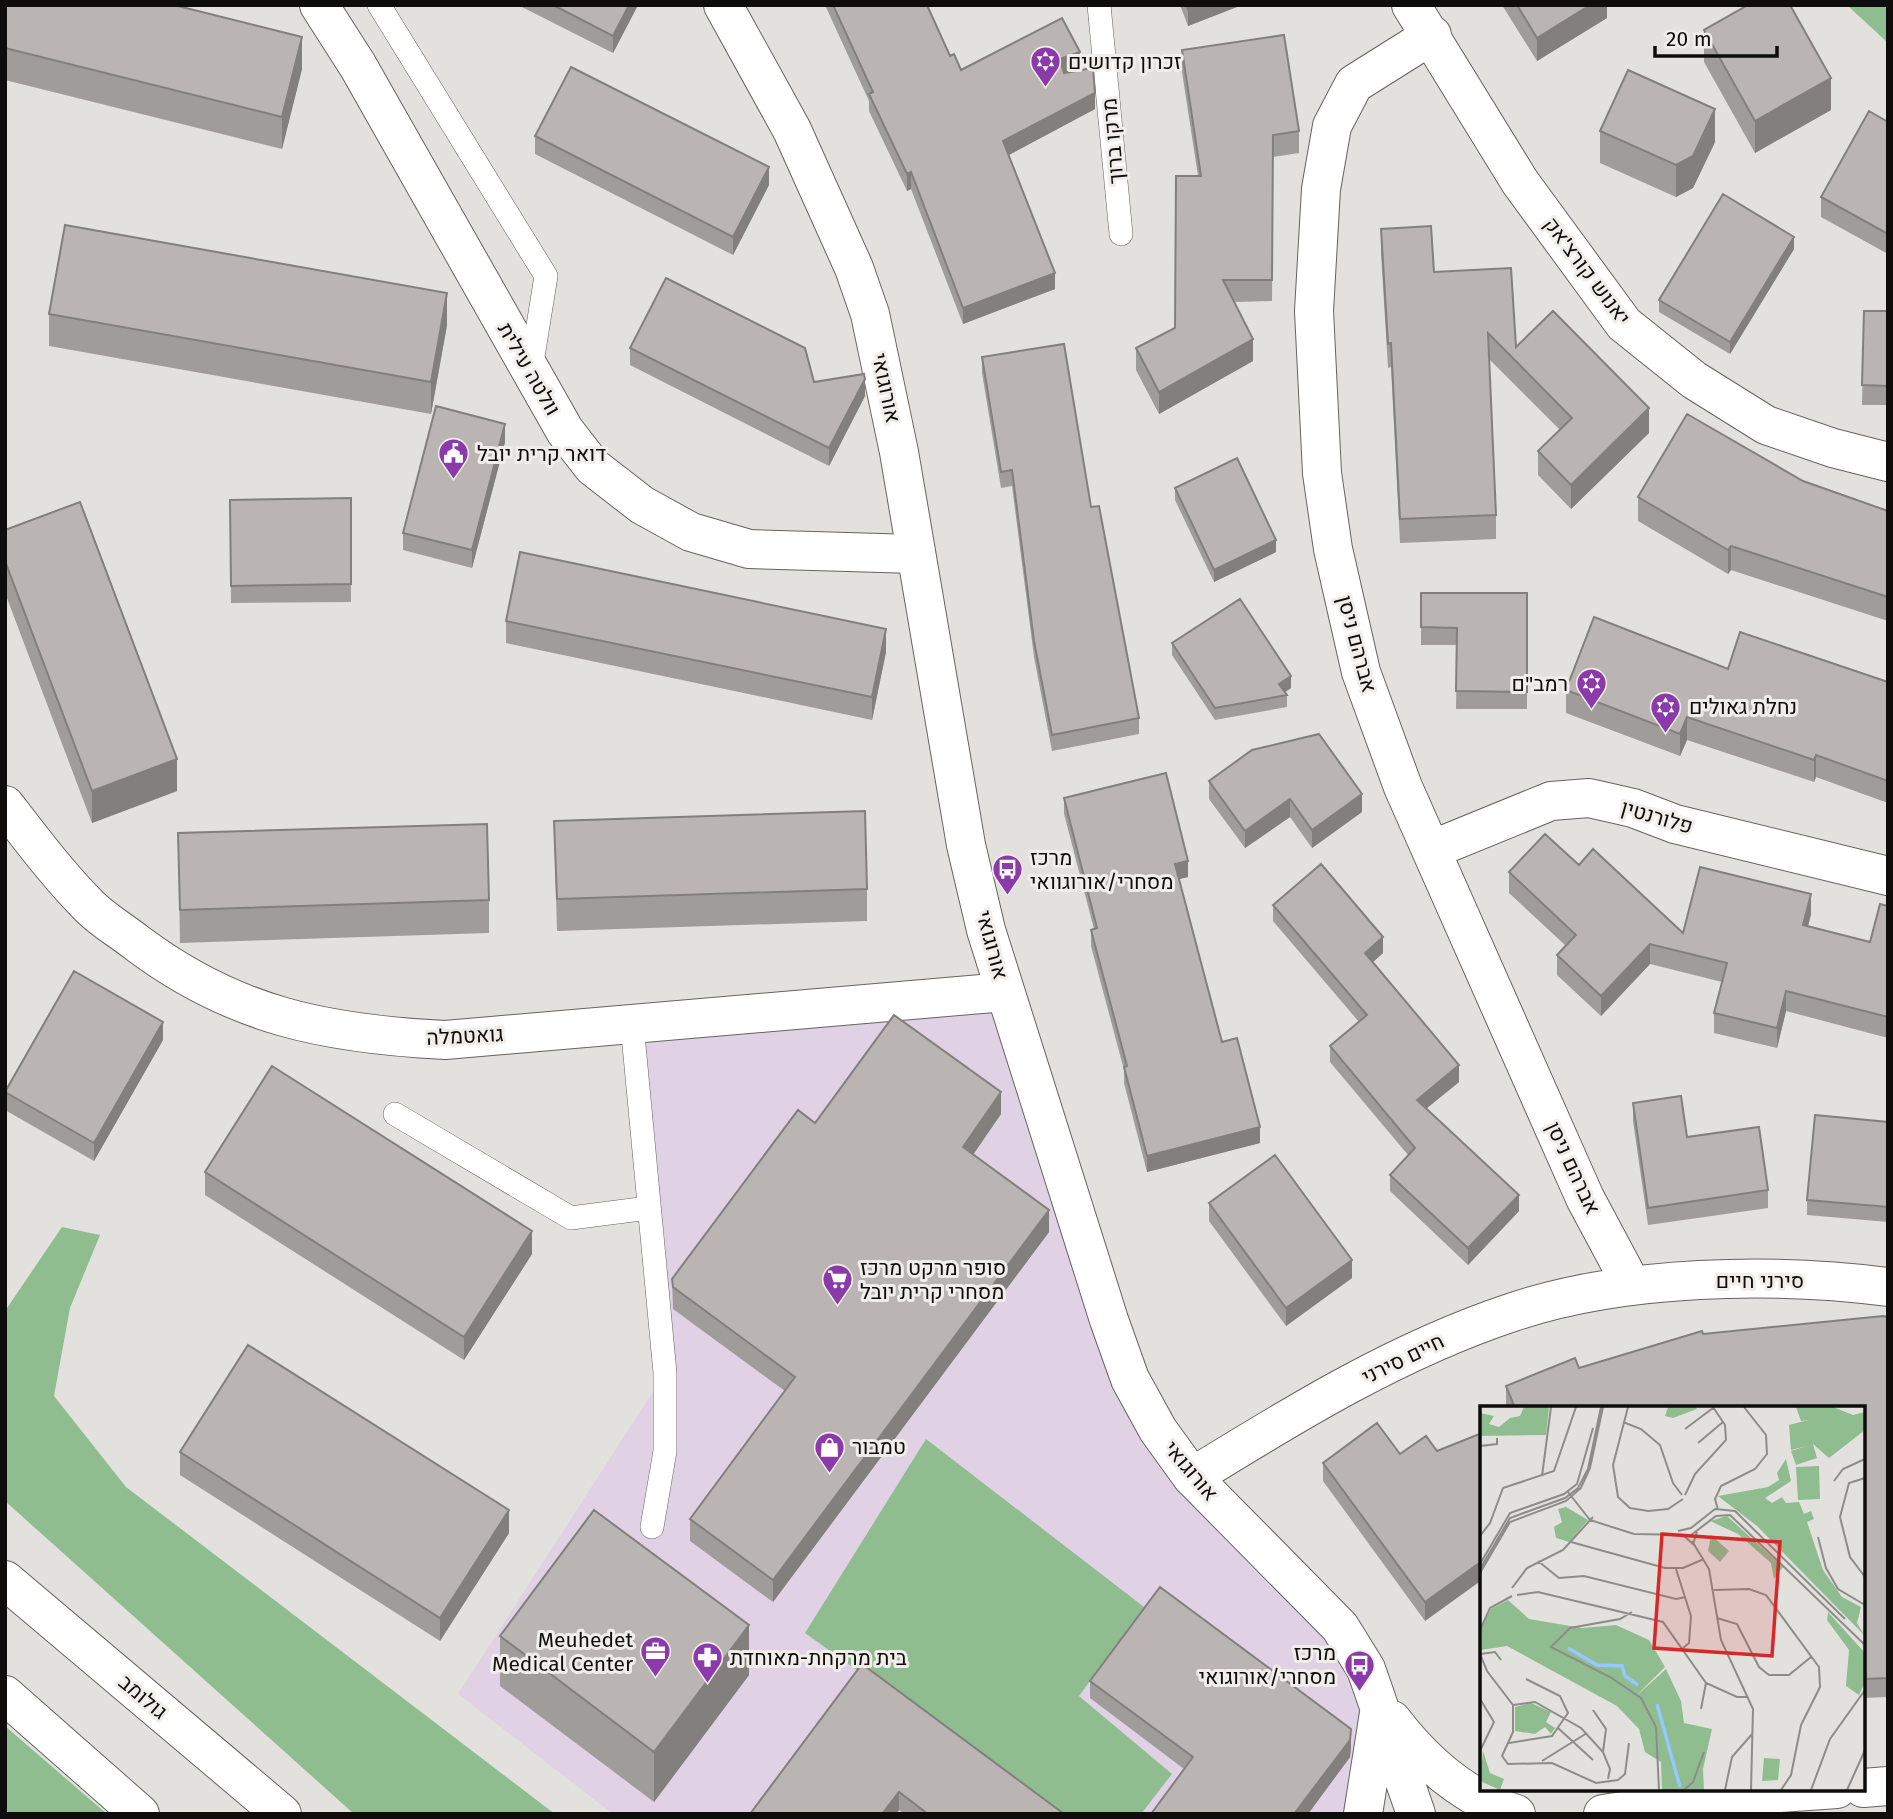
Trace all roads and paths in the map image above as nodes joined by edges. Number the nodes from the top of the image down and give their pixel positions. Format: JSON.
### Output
{"nodes":[{"id":1,"x":319,"y":5,"type":"edge"},
{"id":2,"x":379,"y":5,"type":"edge"},
{"id":3,"x":723,"y":5,"type":"edge"},
{"id":4,"x":1100,"y":5,"type":"edge"},
{"id":5,"x":1421,"y":20,"type":"edge"},
{"id":6,"x":1121,"y":234,"type":"dead end"},
{"id":7,"x":530,"y":372,"type":"junction"},
{"id":8,"x":1888,"y":461,"type":"edge"},
{"id":9,"x":915,"y":554,"type":"junction"},
{"id":10,"x":5,"y":805,"type":"edge"},
{"id":11,"x":1431,"y":850,"type":"junction"},
{"id":12,"x":1888,"y":876,"type":"edge"},
{"id":13,"x":1005,"y":992,"type":"junction"},
{"id":14,"x":632,"y":1024,"type":"junction"},
{"id":15,"x":395,"y":1114,"type":"dead end"},
{"id":16,"x":649,"y":1208,"type":"junction"},
{"id":17,"x":1632,"y":1286,"type":"junction"},
{"id":18,"x":1888,"y":1287,"type":"edge"},
{"id":19,"x":1192,"y":1477,"type":"junction"},
{"id":20,"x":652,"y":1527,"type":"dead end"},
{"id":21,"x":5,"y":1580,"type":"edge"},
{"id":22,"x":5,"y":1695,"type":"edge"},
{"id":23,"x":1380,"y":1704,"type":"junction"},
{"id":24,"x":1888,"y":1786,"type":"edge"},
{"id":25,"x":1865,"y":1788,"type":"edge"},
{"id":26,"x":1812,"y":1791,"type":"edge"},
{"id":27,"x":139,"y":1814,"type":"edge"},
{"id":28,"x":282,"y":1814,"type":"edge"},
{"id":29,"x":1363,"y":1814,"type":"edge"},
{"id":30,"x":1416,"y":1814,"type":"edge"},
{"id":31,"x":1516,"y":1814,"type":"edge"},
{"id":32,"x":1603,"y":1814,"type":"edge"}],
"edges":[{"from":1,"to":7,"type":"street","name":"וולטה עילית"},
{"from":2,"to":7,"type":"lane"},
{"from":3,"to":9,"type":"street","name":"אורוגואי"},
{"from":4,"to":6,"type":"lane","name":"מרקו ברוך"},
{"from":5,"to":8,"type":"street","name":"יאנוש קורצ'אק"},
{"from":5,"to":11,"type":"street","name":"אברהם ניסן"},
{"from":7,"to":9,"type":"street","name":"וולטה עילית"},
{"from":9,"to":13,"type":"street","name":"אורוגואי"},
{"from":10,"to":14,"type":"street","name":"גואטמלה"},
{"from":11,"to":12,"type":"street","name":"פלורנטין"},
{"from":11,"to":17,"type":"street","name":"אברהם ניסן"},
{"from":13,"to":14,"type":"street","name":"גואטמלה"},
{"from":13,"to":19,"type":"street","name":"אורוגואי"},
{"from":14,"to":16,"type":"lane"},
{"from":15,"to":16,"type":"lane"},
{"from":16,"to":20,"type":"lane"},
{"from":17,"to":18,"type":"street","name":"סירני חיים"},
{"from":17,"to":19,"type":"street","name":"חיים סירני"},
{"from":19,"to":23,"type":"street","name":"אורוגואי"},
{"from":21,"to":28,"type":"street","name":"גולומב"},
{"from":22,"to":27,"type":"street"},
{"from":23,"to":29,"type":"street"},
{"from":23,"to":30,"type":"street","name":"אורוגואי"},
{"from":23,"to":31,"type":"street"},
{"from":24,"to":25,"type":"street"},
{"from":26,"to":32,"type":"street"}]}
